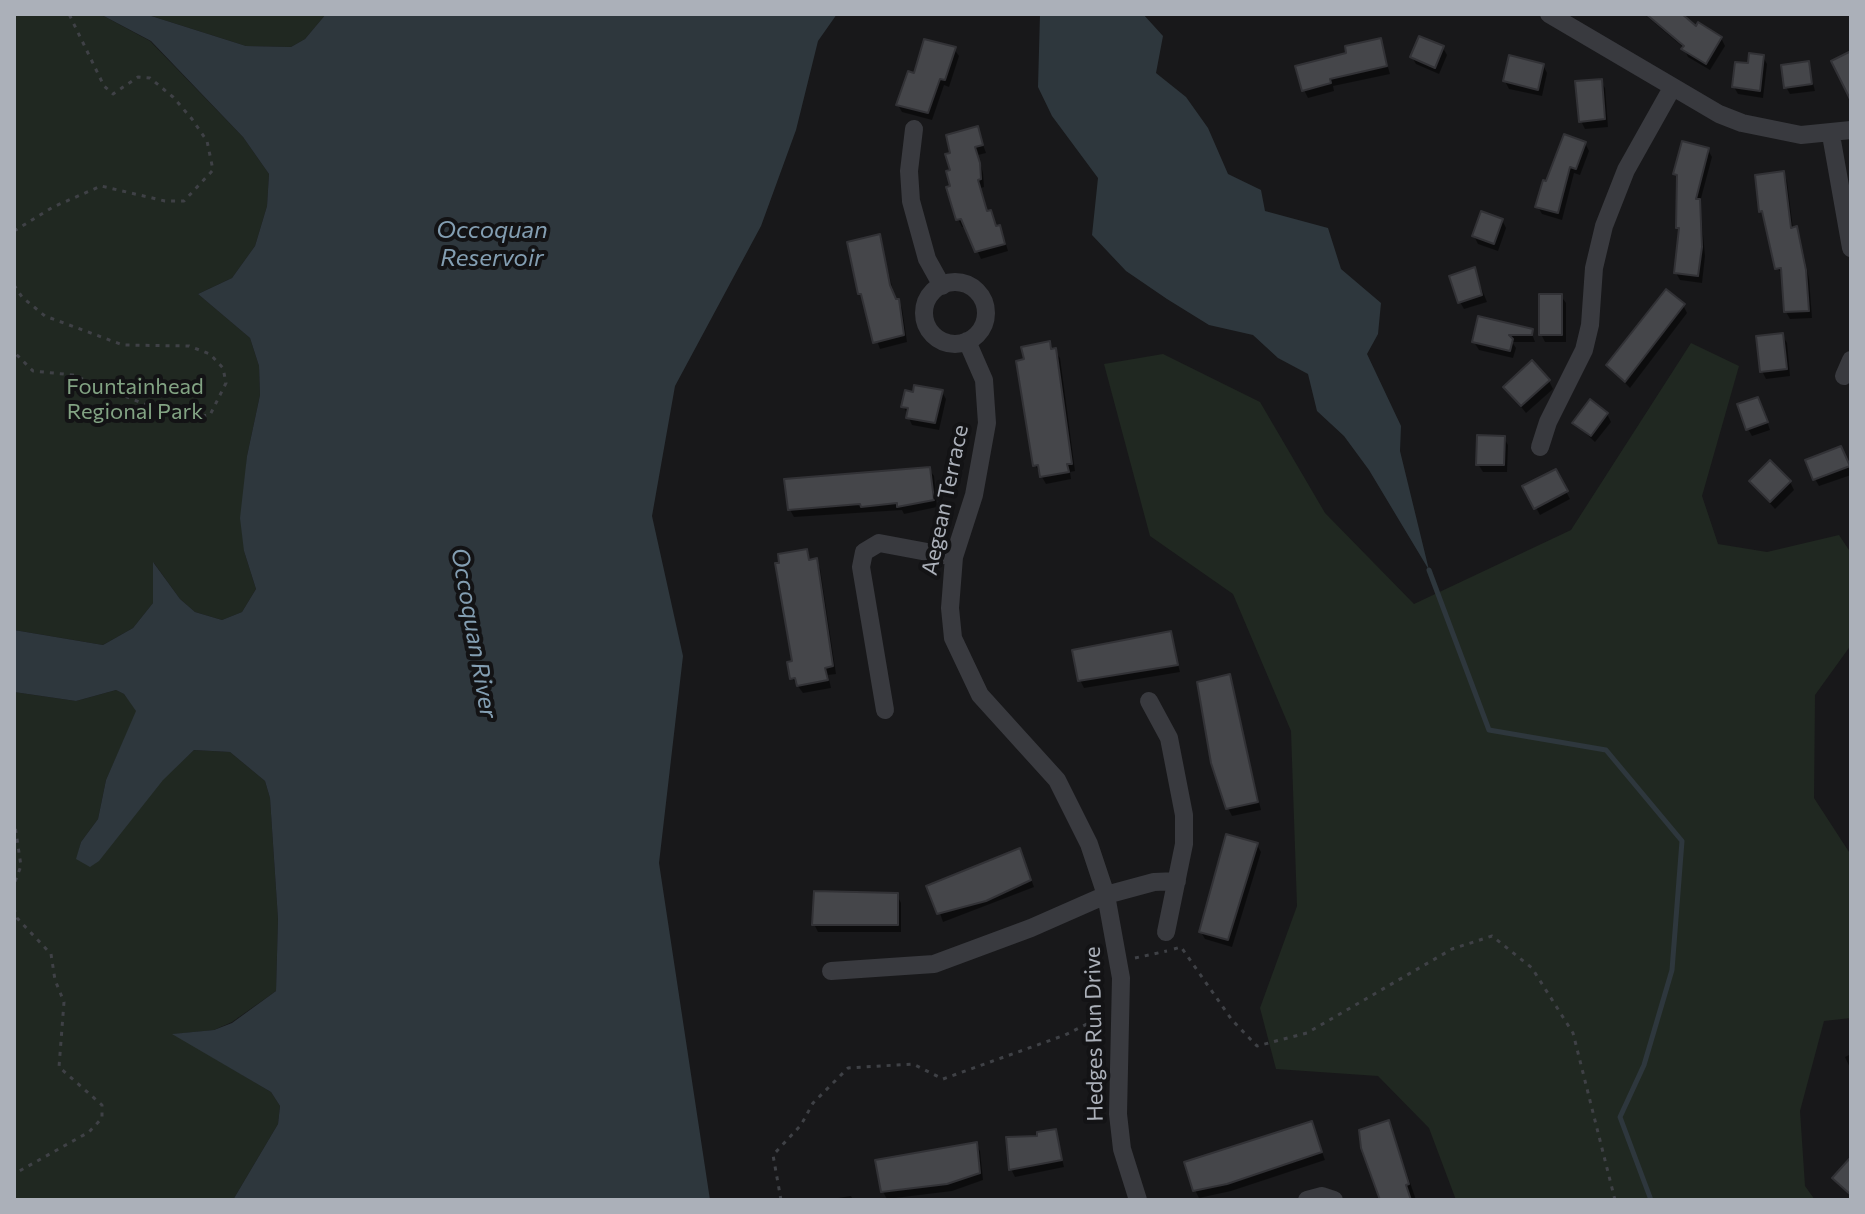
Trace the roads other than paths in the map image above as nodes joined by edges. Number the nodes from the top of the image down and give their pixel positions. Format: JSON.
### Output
{"nodes":[{"id":1,"x":1549,"y":14,"type":"edge"},
{"id":2,"x":1672,"y":88,"type":"junction"},
{"id":3,"x":914,"y":129,"type":"dead end"},
{"id":4,"x":1851,"y":130,"type":"edge"},
{"id":5,"x":1831,"y":135,"type":"junction"},
{"id":6,"x":1851,"y":248,"type":"edge"},
{"id":7,"x":942,"y":286,"type":"junction"},
{"id":8,"x":967,"y":341,"type":"junction"},
{"id":9,"x":1540,"y":447,"type":"dead end"},
{"id":10,"x":954,"y":557,"type":"junction"},
{"id":11,"x":1149,"y":701,"type":"dead end"},
{"id":12,"x":885,"y":710,"type":"dead end"},
{"id":13,"x":1057,"y":780,"type":"joint"},
{"id":14,"x":1177,"y":881,"type":"junction"},
{"id":15,"x":1106,"y":895,"type":"junction"},
{"id":16,"x":1166,"y":932,"type":"dead end"},
{"id":17,"x":831,"y":971,"type":"dead end"},
{"id":18,"x":1138,"y":1200,"type":"edge"},
{"id":19,"x":1307,"y":1200,"type":"edge"},
{"id":20,"x":1334,"y":1200,"type":"edge"}],
"edges":[{"from":1,"to":2,"type":"street"},
{"from":2,"to":5,"type":"street"},
{"from":2,"to":9,"type":"street"},
{"from":3,"to":7,"type":"street"},
{"from":4,"to":5,"type":"street"},
{"from":5,"to":6,"type":"street"},
{"from":7,"to":8,"type":"street"},
{"from":7,"to":8,"type":"street"},
{"from":8,"to":10,"type":"street","name":"Aegean Terrace"},
{"from":10,"to":12,"type":"street"},
{"from":10,"to":13,"type":"street","name":"Aegean Terrace"},
{"from":11,"to":14,"type":"street"},
{"from":13,"to":15,"type":"street","name":"Hedges Run Drive"},
{"from":14,"to":15,"type":"street"},
{"from":14,"to":16,"type":"street"},
{"from":15,"to":17,"type":"street"},
{"from":15,"to":18,"type":"street","name":"Hedges Run Drive"},
{"from":19,"to":20,"type":"street"}]}
